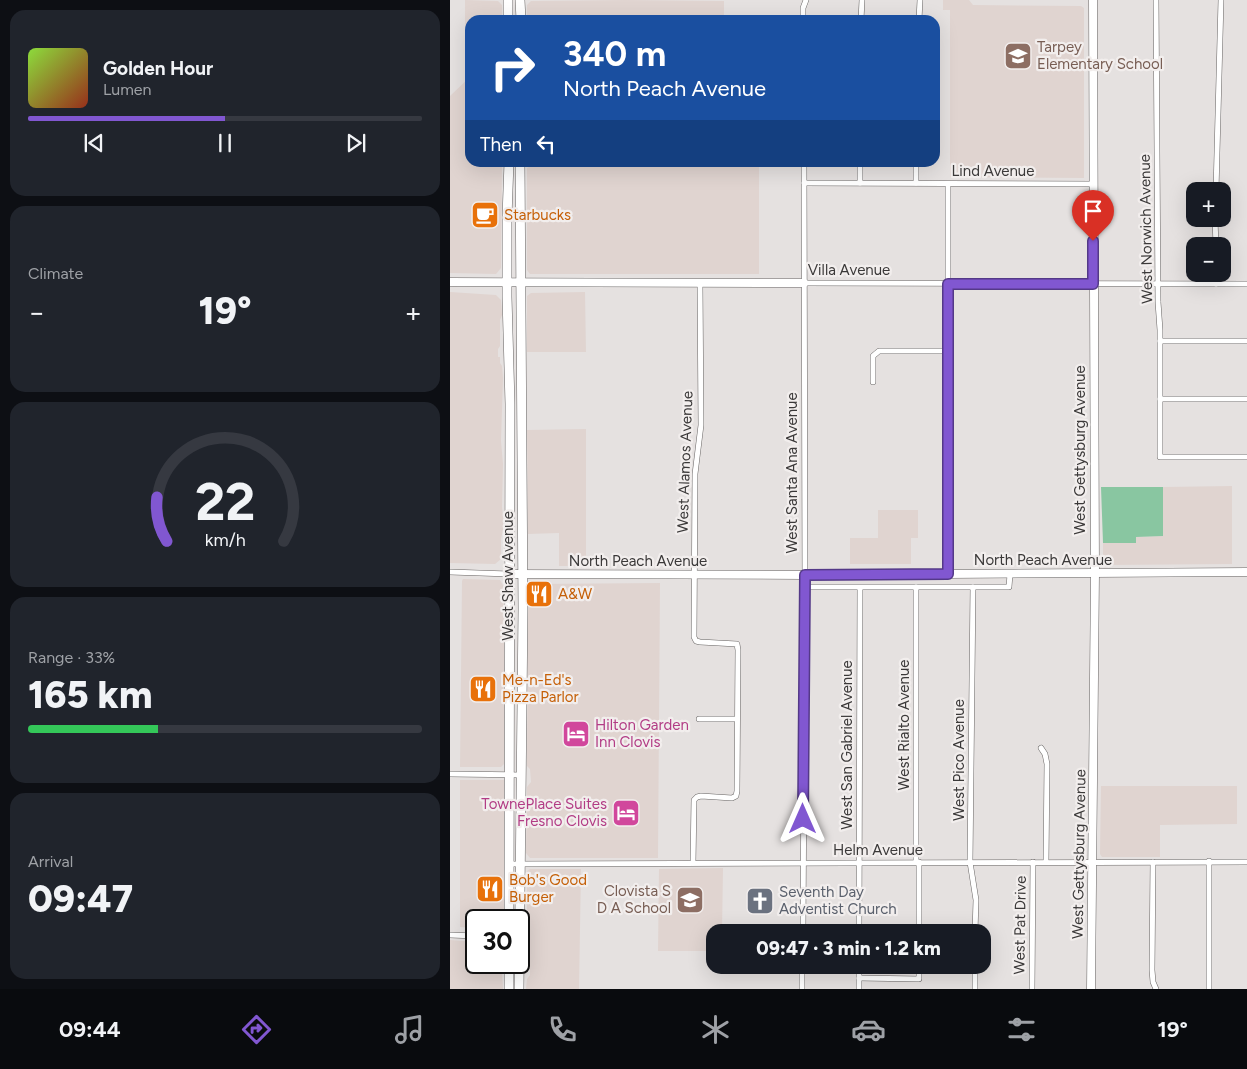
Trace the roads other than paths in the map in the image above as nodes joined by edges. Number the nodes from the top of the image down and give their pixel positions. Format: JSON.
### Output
{"nodes":[{"id":1,"x":508,"y":0,"type":"edge"},
{"id":2,"x":520,"y":0,"type":"edge"},
{"id":3,"x":800,"y":0,"type":"edge"},
{"id":4,"x":806,"y":0,"type":"edge"},
{"id":5,"x":862,"y":0,"type":"edge"},
{"id":6,"x":920,"y":0,"type":"edge"},
{"id":7,"x":1092,"y":0,"type":"edge"},
{"id":8,"x":1156,"y":0,"type":"edge"},
{"id":9,"x":1221,"y":0,"type":"edge"},
{"id":10,"x":803,"y":8,"type":"junction"},
{"id":11,"x":508,"y":15,"type":"edge"},
{"id":12,"x":521,"y":15,"type":"edge"},
{"id":13,"x":803,"y":15,"type":"edge"},
{"id":14,"x":861,"y":15,"type":"edge"},
{"id":15,"x":919,"y":15,"type":"edge"},
{"id":16,"x":509,"y":167,"type":"edge"},
{"id":17,"x":515,"y":167,"type":"edge"},
{"id":18,"x":520,"y":167,"type":"edge"},
{"id":19,"x":804,"y":167,"type":"edge"},
{"id":20,"x":860,"y":167,"type":"edge"},
{"id":21,"x":916,"y":167,"type":"edge"},
{"id":22,"x":1216,"y":182,"type":"edge"},
{"id":23,"x":860,"y":183,"type":"junction"},
{"id":24,"x":916,"y":183,"type":"junction"},
{"id":25,"x":804,"y":184,"type":"junction"},
{"id":26,"x":948,"y":184,"type":"junction"},
{"id":27,"x":1093,"y":184,"type":"junction"},
{"id":28,"x":520,"y":193,"type":"junction"},
{"id":29,"x":450,"y":282,"type":"edge"},
{"id":30,"x":507,"y":283,"type":"junction"},
{"id":31,"x":521,"y":284,"type":"junction"},
{"id":32,"x":700,"y":284,"type":"junction"},
{"id":33,"x":804,"y":284,"type":"junction"},
{"id":34,"x":948,"y":284,"type":"junction"},
{"id":35,"x":1093,"y":284,"type":"junction"},
{"id":36,"x":1158,"y":284,"type":"junction"},
{"id":37,"x":1216,"y":284,"type":"joint"},
{"id":38,"x":1247,"y":284,"type":"edge"},
{"id":39,"x":1247,"y":341,"type":"edge"},
{"id":40,"x":1160,"y":342,"type":"junction"},
{"id":41,"x":948,"y":351,"type":"junction"},
{"id":42,"x":873,"y":382,"type":"dead end"},
{"id":43,"x":1160,"y":399,"type":"junction"},
{"id":44,"x":1247,"y":399,"type":"edge"},
{"id":45,"x":510,"y":429,"type":"junction"},
{"id":46,"x":1247,"y":457,"type":"edge"},
{"id":47,"x":521,"y":478,"type":"junction"},
{"id":48,"x":451,"y":572,"type":"edge"},
{"id":49,"x":1247,"y":572,"type":"edge"},
{"id":50,"x":1095,"y":573,"type":"junction"},
{"id":51,"x":509,"y":574,"type":"junction"},
{"id":52,"x":695,"y":574,"type":"junction"},
{"id":53,"x":948,"y":574,"type":"junction"},
{"id":54,"x":1010,"y":574,"type":"junction"},
{"id":55,"x":523,"y":575,"type":"junction"},
{"id":56,"x":805,"y":575,"type":"junction"},
{"id":57,"x":805,"y":587,"type":"junction"},
{"id":58,"x":916,"y":587,"type":"junction"},
{"id":59,"x":972,"y":587,"type":"junction"},
{"id":60,"x":860,"y":588,"type":"junction"},
{"id":61,"x":699,"y":719,"type":"dead end"},
{"id":62,"x":737,"y":720,"type":"junction"},
{"id":63,"x":1041,"y":748,"type":"dead end"},
{"id":64,"x":450,"y":774,"type":"edge"},
{"id":65,"x":510,"y":775,"type":"junction"},
{"id":66,"x":520,"y":775,"type":"junction"},
{"id":67,"x":1209,"y":861,"type":"junction"},
{"id":68,"x":693,"y":862,"type":"junction"},
{"id":69,"x":859,"y":862,"type":"junction"},
{"id":70,"x":917,"y":862,"type":"junction"},
{"id":71,"x":970,"y":862,"type":"junction"},
{"id":72,"x":1033,"y":862,"type":"junction"},
{"id":73,"x":1046,"y":862,"type":"junction"},
{"id":74,"x":1092,"y":862,"type":"junction"},
{"id":75,"x":1153,"y":862,"type":"junction"},
{"id":76,"x":1247,"y":862,"type":"edge"},
{"id":77,"x":803,"y":863,"type":"junction"},
{"id":78,"x":510,"y":864,"type":"junction"},
{"id":79,"x":520,"y":864,"type":"junction"},
{"id":80,"x":509,"y":909,"type":"edge"},
{"id":81,"x":519,"y":909,"type":"edge"},
{"id":82,"x":803,"y":924,"type":"edge"},
{"id":83,"x":859,"y":924,"type":"edge"},
{"id":84,"x":919,"y":924,"type":"edge"},
{"id":85,"x":975,"y":924,"type":"edge"},
{"id":86,"x":450,"y":935,"type":"edge"},
{"id":87,"x":465,"y":936,"type":"edge"},
{"id":88,"x":509,"y":974,"type":"edge"},
{"id":89,"x":519,"y":974,"type":"edge"},
{"id":90,"x":802,"y":974,"type":"edge"},
{"id":91,"x":859,"y":974,"type":"edge"},
{"id":92,"x":919,"y":974,"type":"edge"},
{"id":93,"x":975,"y":974,"type":"edge"},
{"id":94,"x":859,"y":978,"type":"junction"},
{"id":95,"x":509,"y":989,"type":"edge"},
{"id":96,"x":519,"y":989,"type":"edge"},
{"id":97,"x":802,"y":989,"type":"edge"},
{"id":98,"x":859,"y":989,"type":"edge"},
{"id":99,"x":975,"y":989,"type":"edge"},
{"id":100,"x":1032,"y":989,"type":"edge"},
{"id":101,"x":1091,"y":989,"type":"edge"},
{"id":102,"x":1156,"y":989,"type":"edge"},
{"id":103,"x":1208,"y":989,"type":"edge"}],
"edges":[{"from":1,"to":11,"type":"main road"},
{"from":2,"to":12,"type":"main road"},
{"from":3,"to":10,"type":"street"},
{"from":4,"to":10,"type":"street"},
{"from":5,"to":14,"type":"street"},
{"from":6,"to":15,"type":"street"},
{"from":7,"to":27,"type":"street","name":"West Gettysburg Avenue"},
{"from":8,"to":36,"type":"street","name":"West Norwich Avenue"},
{"from":9,"to":22,"type":"street"},
{"from":10,"to":13,"type":"street"},
{"from":16,"to":30,"type":"main road","name":"West Shaw Avenue"},
{"from":17,"to":28,"type":"main road"},
{"from":18,"to":28,"type":"main road","name":"West Shaw Avenue"},
{"from":19,"to":25,"type":"street","name":"West Santa Ana Avenue"},
{"from":20,"to":23,"type":"street"},
{"from":21,"to":24,"type":"street"},
{"from":23,"to":24,"type":"street","name":"Lind Avenue"},
{"from":23,"to":25,"type":"street","name":"Lind Avenue"},
{"from":24,"to":26,"type":"street","name":"Lind Avenue"},
{"from":25,"to":33,"type":"street","name":"West Santa Ana Avenue"},
{"from":26,"to":27,"type":"street","name":"Lind Avenue"},
{"from":26,"to":34,"type":"street"},
{"from":27,"to":35,"type":"street","name":"West Gettysburg Avenue"},
{"from":28,"to":31,"type":"main road","name":"West Shaw Avenue"},
{"from":29,"to":30,"type":"street","name":"Villa Avenue"},
{"from":30,"to":31,"type":"street","name":"Villa Avenue"},
{"from":30,"to":45,"type":"main road","name":"West Shaw Avenue"},
{"from":31,"to":32,"type":"street","name":"Villa Avenue"},
{"from":31,"to":47,"type":"main road","name":"West Shaw Avenue"},
{"from":32,"to":33,"type":"street","name":"Villa Avenue"},
{"from":32,"to":52,"type":"street","name":"West Alamos Avenue"},
{"from":33,"to":34,"type":"street","name":"Villa Avenue"},
{"from":33,"to":56,"type":"street","name":"West Santa Ana Avenue"},
{"from":34,"to":35,"type":"street","name":"Villa Avenue"},
{"from":34,"to":41,"type":"street"},
{"from":35,"to":36,"type":"street","name":"Villa Avenue"},
{"from":35,"to":50,"type":"street","name":"West Gettysburg Avenue"},
{"from":36,"to":37,"type":"street","name":"Villa Avenue"},
{"from":36,"to":40,"type":"street","name":"West Norwich Avenue"},
{"from":37,"to":38,"type":"street","name":"Villa Avenue"},
{"from":39,"to":40,"type":"street"},
{"from":40,"to":43,"type":"street","name":"West Norwich Avenue"},
{"from":41,"to":42,"type":"street"},
{"from":41,"to":53,"type":"street"},
{"from":43,"to":44,"type":"street"},
{"from":43,"to":46,"type":"street","name":"West Norwich Avenue"},
{"from":45,"to":47,"type":"main road"},
{"from":45,"to":51,"type":"main road","name":"West Shaw Avenue"},
{"from":47,"to":55,"type":"main road","name":"West Shaw Avenue"},
{"from":48,"to":51,"type":"street"},
{"from":49,"to":50,"type":"street","name":"North Peach Avenue"},
{"from":50,"to":54,"type":"street","name":"North Peach Avenue"},
{"from":50,"to":74,"type":"street","name":"West Gettysburg Avenue"},
{"from":51,"to":55,"type":"street","name":"North Peach Avenue"},
{"from":51,"to":65,"type":"main road","name":"West Shaw Avenue"},
{"from":52,"to":55,"type":"street","name":"North Peach Avenue"},
{"from":52,"to":56,"type":"street","name":"North Peach Avenue"},
{"from":52,"to":62,"type":"street","name":"West Alamos Avenue"},
{"from":53,"to":54,"type":"street","name":"North Peach Avenue"},
{"from":53,"to":56,"type":"street","name":"North Peach Avenue"},
{"from":54,"to":59,"type":"street"},
{"from":55,"to":66,"type":"main road","name":"West Shaw Avenue"},
{"from":56,"to":57,"type":"street","name":"West Santa Ana Avenue"},
{"from":57,"to":60,"type":"street"},
{"from":57,"to":77,"type":"street","name":"West Santa Ana Avenue"},
{"from":58,"to":59,"type":"street"},
{"from":58,"to":60,"type":"street"},
{"from":58,"to":70,"type":"street","name":"West Rialto Avenue"},
{"from":59,"to":71,"type":"street","name":"West Pico Avenue"},
{"from":60,"to":69,"type":"street","name":"West San Gabriel Avenue"},
{"from":61,"to":62,"type":"street"},
{"from":62,"to":68,"type":"street","name":"West Alamos Avenue"},
{"from":63,"to":73,"type":"street","name":"West Pat Drive"},
{"from":64,"to":65,"type":"street"},
{"from":65,"to":66,"type":"street"},
{"from":65,"to":78,"type":"main road","name":"West Shaw Avenue"},
{"from":66,"to":79,"type":"main road","name":"West Shaw Avenue"},
{"from":67,"to":75,"type":"street","name":"Helm Avenue"},
{"from":67,"to":76,"type":"street","name":"Helm Avenue"},
{"from":67,"to":103,"type":"street"},
{"from":68,"to":77,"type":"street","name":"Helm Avenue"},
{"from":68,"to":79,"type":"street","name":"Helm Avenue"},
{"from":69,"to":70,"type":"street","name":"Helm Avenue"},
{"from":69,"to":77,"type":"street","name":"Helm Avenue"},
{"from":69,"to":83,"type":"street","name":"West San Gabriel Avenue"},
{"from":70,"to":71,"type":"street","name":"Helm Avenue"},
{"from":70,"to":84,"type":"street","name":"West Rialto Avenue"},
{"from":71,"to":72,"type":"street","name":"Helm Avenue"},
{"from":71,"to":85,"type":"street","name":"West Pico Avenue"},
{"from":72,"to":73,"type":"street","name":"Helm Avenue"},
{"from":72,"to":100,"type":"street","name":"West Pat Drive"},
{"from":73,"to":74,"type":"street","name":"Helm Avenue"},
{"from":74,"to":75,"type":"street","name":"Helm Avenue"},
{"from":74,"to":101,"type":"street","name":"West Gettysburg Avenue"},
{"from":75,"to":102,"type":"street"},
{"from":77,"to":82,"type":"street","name":"West Santa Ana Avenue"},
{"from":78,"to":79,"type":"street","name":"Helm Avenue"},
{"from":78,"to":80,"type":"main road","name":"West Shaw Avenue"},
{"from":79,"to":81,"type":"main road","name":"West Shaw Avenue"},
{"from":86,"to":87,"type":"street"},
{"from":88,"to":95,"type":"main road"},
{"from":89,"to":96,"type":"main road","name":"West Shaw Avenue"},
{"from":90,"to":97,"type":"street"},
{"from":91,"to":94,"type":"street"},
{"from":92,"to":94,"type":"street"},
{"from":93,"to":99,"type":"street"},
{"from":94,"to":98,"type":"street"}]}
